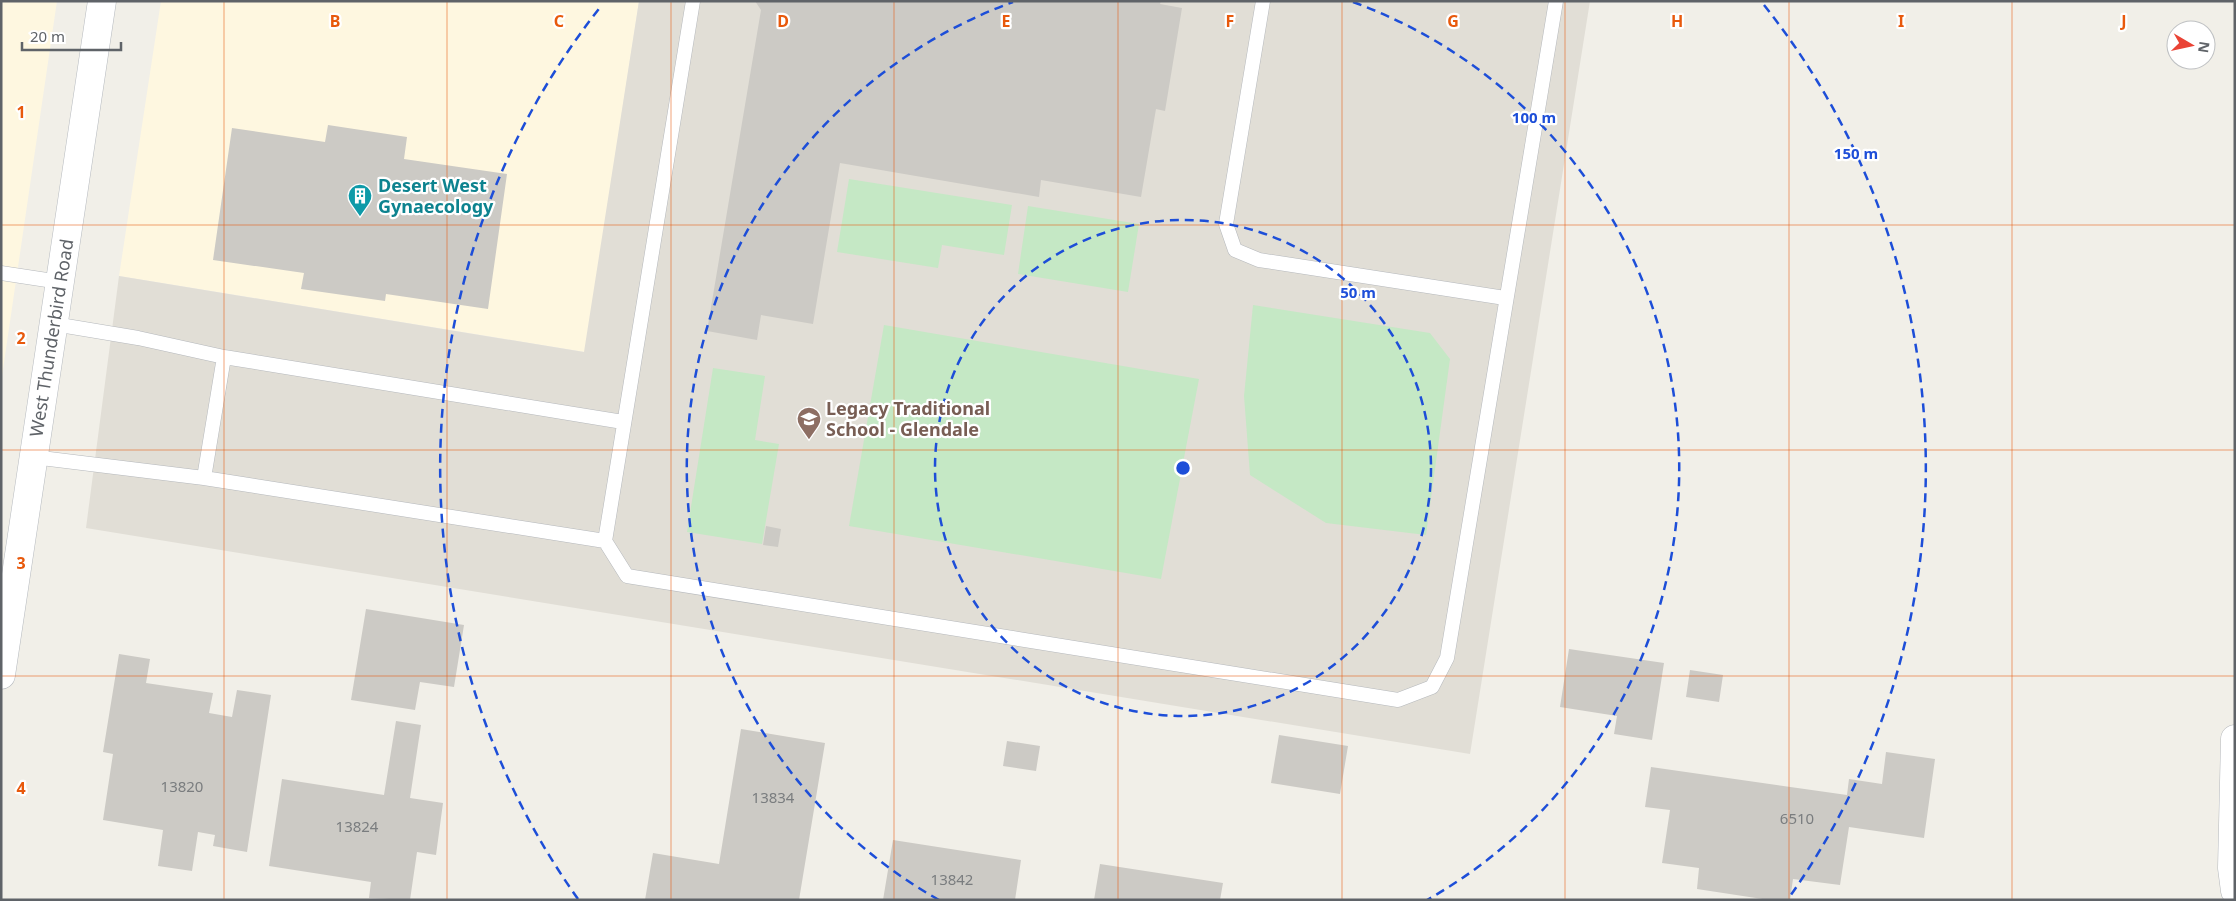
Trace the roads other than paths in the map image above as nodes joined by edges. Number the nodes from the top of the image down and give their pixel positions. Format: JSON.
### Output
{"nodes":[{"id":1,"x":102,"y":1,"type":"edge"},
{"id":2,"x":693,"y":1,"type":"edge"},
{"id":3,"x":1263,"y":1,"type":"edge"},
{"id":4,"x":1556,"y":1,"type":"edge"},
{"id":5,"x":1,"y":273,"type":"edge"},
{"id":6,"x":60,"y":282,"type":"junction"},
{"id":7,"x":1505,"y":298,"type":"junction"},
{"id":8,"x":54,"y":324,"type":"junction"},
{"id":9,"x":224,"y":357,"type":"junction"},
{"id":10,"x":624,"y":422,"type":"junction"},
{"id":11,"x":33,"y":457,"type":"junction"},
{"id":12,"x":204,"y":478,"type":"junction"},
{"id":13,"x":605,"y":541,"type":"junction"},
{"id":14,"x":1,"y":675,"type":"edge"},
{"id":15,"x":2235,"y":739,"type":"edge"},
{"id":16,"x":2235,"y":891,"type":"edge"}],
"edges":[{"from":1,"to":6,"type":"main road","name":"West Thunderbird Road"},
{"from":2,"to":10,"type":"lane"},
{"from":3,"to":7,"type":"lane"},
{"from":4,"to":7,"type":"lane"},
{"from":5,"to":6,"type":"lane"},
{"from":6,"to":8,"type":"main road","name":"West Thunderbird Road"},
{"from":7,"to":13,"type":"lane"},
{"from":8,"to":9,"type":"lane"},
{"from":8,"to":11,"type":"main road","name":"West Thunderbird Road"},
{"from":9,"to":10,"type":"lane"},
{"from":9,"to":12,"type":"lane"},
{"from":10,"to":13,"type":"lane"},
{"from":11,"to":12,"type":"lane"},
{"from":11,"to":14,"type":"main road","name":"West Thunderbird Road"},
{"from":12,"to":13,"type":"lane"},
{"from":15,"to":16,"type":"main road"}]}
